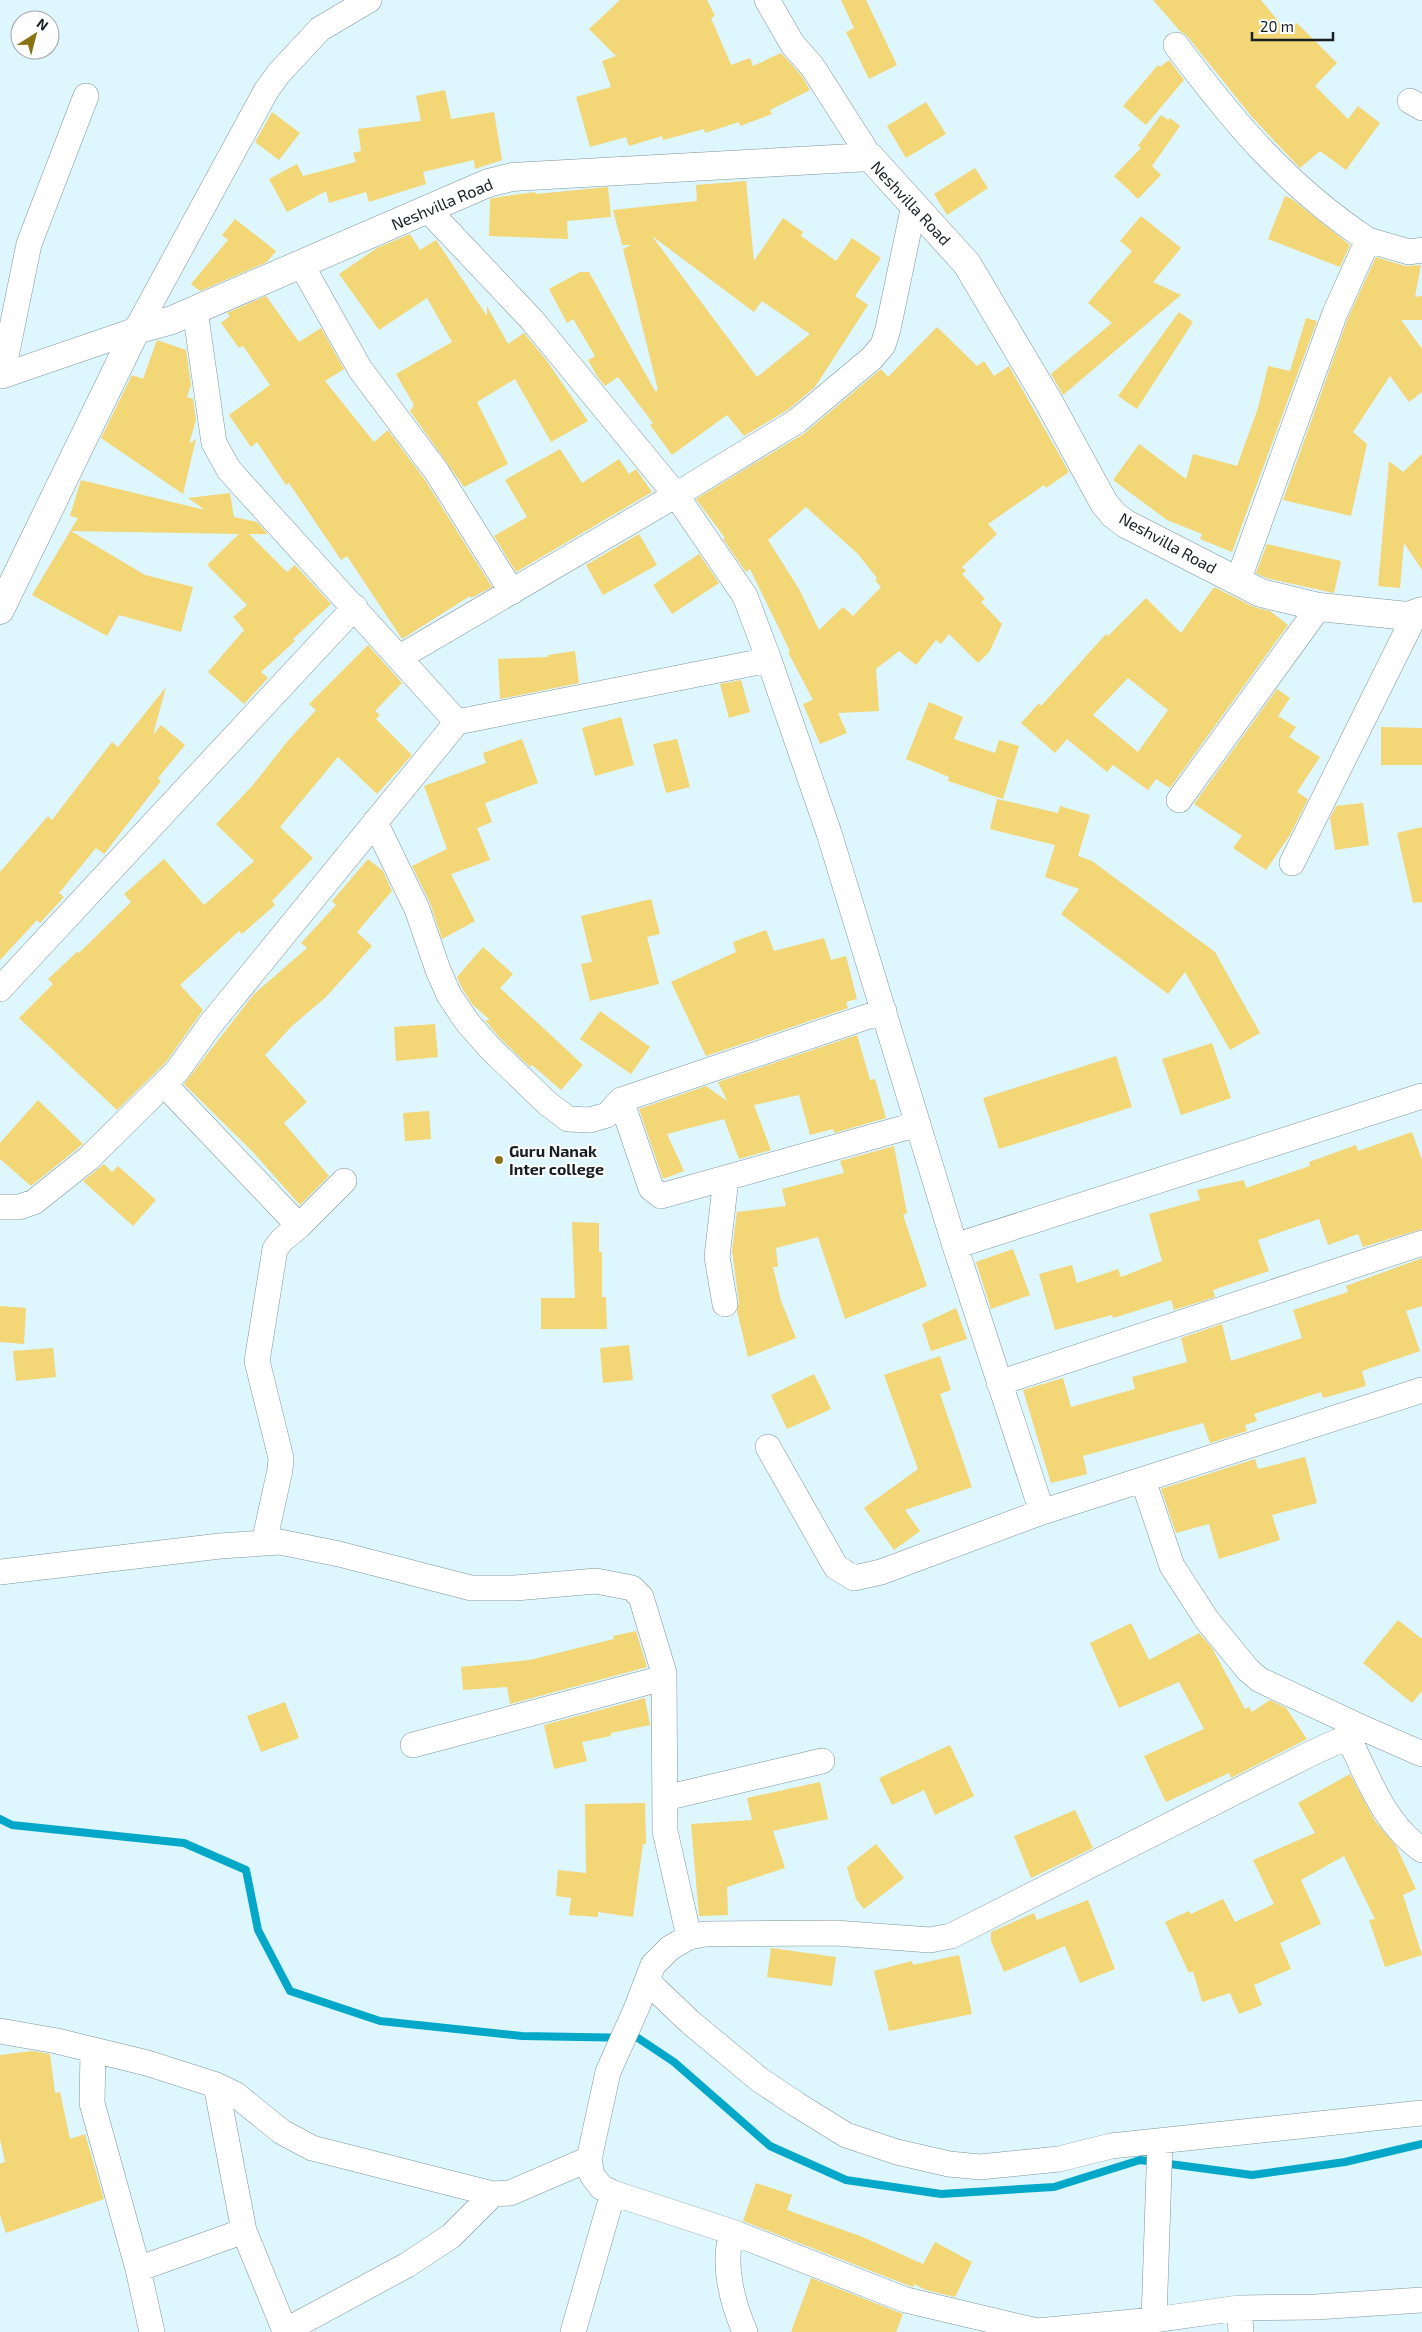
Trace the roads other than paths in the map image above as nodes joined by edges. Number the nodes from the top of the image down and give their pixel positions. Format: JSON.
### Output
{"nodes":[{"id":1,"x":369,"y":0,"type":"edge"},
{"id":2,"x":767,"y":0,"type":"edge"},
{"id":3,"x":1176,"y":45,"type":"dead end"},
{"id":4,"x":86,"y":96,"type":"dead end"},
{"id":5,"x":870,"y":157,"type":"junction"},
{"id":6,"x":914,"y":205,"type":"junction"},
{"id":7,"x":428,"y":210,"type":"junction"},
{"id":8,"x":1368,"y":240,"type":"junction"},
{"id":9,"x":1422,"y":250,"type":"edge"},
{"id":10,"x":301,"y":264,"type":"junction"},
{"id":11,"x":195,"y":310,"type":"junction"},
{"id":12,"x":136,"y":330,"type":"junction"},
{"id":13,"x":1,"y":376,"type":"edge"},
{"id":14,"x":676,"y":495,"type":"junction"},
{"id":15,"x":1238,"y":581,"type":"junction"},
{"id":16,"x":512,"y":592,"type":"junction"},
{"id":17,"x":355,"y":607,"type":"junction"},
{"id":18,"x":1319,"y":607,"type":"junction"},
{"id":19,"x":0,"y":610,"type":"edge"},
{"id":20,"x":1419,"y":613,"type":"edge"},
{"id":21,"x":400,"y":657,"type":"junction"},
{"id":22,"x":769,"y":660,"type":"junction"},
{"id":23,"x":456,"y":722,"type":"junction"},
{"id":24,"x":1179,"y":800,"type":"dead end"},
{"id":25,"x":375,"y":822,"type":"junction"},
{"id":26,"x":1292,"y":863,"type":"dead end"},
{"id":27,"x":0,"y":989,"type":"edge"},
{"id":28,"x":884,"y":1011,"type":"junction"},
{"id":29,"x":164,"y":1084,"type":"junction"},
{"id":30,"x":1422,"y":1096,"type":"edge"},
{"id":31,"x":621,"y":1100,"type":"junction"},
{"id":32,"x":918,"y":1124,"type":"junction"},
{"id":33,"x":726,"y":1178,"type":"junction"},
{"id":34,"x":344,"y":1181,"type":"dead end"},
{"id":35,"x":0,"y":1206,"type":"edge"},
{"id":36,"x":299,"y":1226,"type":"junction"},
{"id":37,"x":1422,"y":1243,"type":"edge"},
{"id":38,"x":955,"y":1246,"type":"junction"},
{"id":39,"x":725,"y":1304,"type":"dead end"},
{"id":40,"x":999,"y":1383,"type":"junction"},
{"id":41,"x":1422,"y":1390,"type":"edge"},
{"id":42,"x":768,"y":1447,"type":"dead end"},
{"id":43,"x":1143,"y":1480,"type":"junction"},
{"id":44,"x":1042,"y":1512,"type":"junction"},
{"id":45,"x":264,"y":1543,"type":"junction"},
{"id":46,"x":0,"y":1572,"type":"edge"},
{"id":47,"x":663,"y":1678,"type":"junction"},
{"id":48,"x":1356,"y":1733,"type":"junction"},
{"id":49,"x":413,"y":1745,"type":"dead end"},
{"id":50,"x":1422,"y":1754,"type":"edge"},
{"id":51,"x":822,"y":1761,"type":"dead end"},
{"id":52,"x":665,"y":1798,"type":"junction"},
{"id":53,"x":1422,"y":1850,"type":"edge"},
{"id":54,"x":689,"y":1937,"type":"junction"},
{"id":55,"x":647,"y":1981,"type":"junction"},
{"id":56,"x":0,"y":2031,"type":"edge"},
{"id":57,"x":93,"y":2051,"type":"junction"},
{"id":58,"x":216,"y":2085,"type":"junction"},
{"id":59,"x":1422,"y":2113,"type":"edge"},
{"id":60,"x":589,"y":2159,"type":"junction"},
{"id":61,"x":1160,"y":2161,"type":"junction"},
{"id":62,"x":613,"y":2193,"type":"junction"},
{"id":63,"x":494,"y":2194,"type":"junction"},
{"id":64,"x":244,"y":2231,"type":"junction"},
{"id":65,"x":732,"y":2232,"type":"junction"},
{"id":66,"x":138,"y":2269,"type":"junction"},
{"id":67,"x":1422,"y":2300,"type":"edge"},
{"id":68,"x":1154,"y":2320,"type":"junction"},
{"id":69,"x":1240,"y":2320,"type":"edge"},
{"id":70,"x":285,"y":2331,"type":"edge"},
{"id":71,"x":152,"y":2332,"type":"edge"},
{"id":72,"x":573,"y":2332,"type":"edge"},
{"id":73,"x":745,"y":2332,"type":"edge"}],
"edges":[{"from":1,"to":12,"type":"street"},
{"from":2,"to":5,"type":"street"},
{"from":3,"to":8,"type":"street"},
{"from":4,"to":13,"type":"street"},
{"from":5,"to":6,"type":"street","name":"Neshvilla Road"},
{"from":5,"to":7,"type":"street","name":"Neshvilla Road"},
{"from":6,"to":14,"type":"street"},
{"from":6,"to":15,"type":"street","name":"Neshvilla Road"},
{"from":7,"to":10,"type":"street","name":"Neshvilla Road"},
{"from":7,"to":14,"type":"street"},
{"from":8,"to":9,"type":"street"},
{"from":8,"to":15,"type":"street"},
{"from":10,"to":11,"type":"street","name":"Neshvilla Road"},
{"from":10,"to":16,"type":"street"},
{"from":11,"to":12,"type":"street","name":"Neshvilla Road"},
{"from":11,"to":17,"type":"street"},
{"from":12,"to":13,"type":"street"},
{"from":12,"to":19,"type":"street"},
{"from":14,"to":16,"type":"street"},
{"from":14,"to":22,"type":"street"},
{"from":15,"to":18,"type":"street","name":"Neshvilla Road"},
{"from":16,"to":21,"type":"street"},
{"from":17,"to":21,"type":"street"},
{"from":17,"to":27,"type":"street"},
{"from":18,"to":20,"type":"street","name":"Neshvilla Road"},
{"from":18,"to":24,"type":"street"},
{"from":20,"to":26,"type":"street"},
{"from":21,"to":23,"type":"street"},
{"from":22,"to":23,"type":"street"},
{"from":22,"to":28,"type":"street"},
{"from":23,"to":25,"type":"street"},
{"from":25,"to":29,"type":"street"},
{"from":25,"to":31,"type":"street"},
{"from":28,"to":31,"type":"street"},
{"from":28,"to":32,"type":"street"},
{"from":29,"to":35,"type":"street"},
{"from":29,"to":36,"type":"street"},
{"from":30,"to":38,"type":"street"},
{"from":31,"to":33,"type":"street"},
{"from":32,"to":33,"type":"street"},
{"from":32,"to":38,"type":"street"},
{"from":33,"to":39,"type":"street"},
{"from":34,"to":36,"type":"street"},
{"from":36,"to":45,"type":"street"},
{"from":37,"to":40,"type":"street"},
{"from":38,"to":40,"type":"street"},
{"from":40,"to":44,"type":"street"},
{"from":41,"to":43,"type":"street"},
{"from":42,"to":44,"type":"street"},
{"from":43,"to":44,"type":"street"},
{"from":43,"to":48,"type":"street"},
{"from":45,"to":46,"type":"street"},
{"from":45,"to":47,"type":"street"},
{"from":47,"to":49,"type":"street"},
{"from":47,"to":52,"type":"street"},
{"from":48,"to":50,"type":"street"},
{"from":48,"to":53,"type":"street"},
{"from":48,"to":54,"type":"street"},
{"from":51,"to":52,"type":"street"},
{"from":52,"to":54,"type":"street"},
{"from":54,"to":55,"type":"street"},
{"from":55,"to":60,"type":"street"},
{"from":55,"to":61,"type":"street"},
{"from":56,"to":57,"type":"street"},
{"from":57,"to":58,"type":"street"},
{"from":57,"to":66,"type":"street"},
{"from":58,"to":63,"type":"street"},
{"from":58,"to":64,"type":"street"},
{"from":59,"to":61,"type":"street"},
{"from":60,"to":62,"type":"street"},
{"from":60,"to":63,"type":"street"},
{"from":61,"to":68,"type":"street"},
{"from":62,"to":65,"type":"street"},
{"from":62,"to":72,"type":"street"},
{"from":63,"to":70,"type":"street"},
{"from":64,"to":66,"type":"street"},
{"from":64,"to":70,"type":"street"},
{"from":65,"to":68,"type":"street"},
{"from":65,"to":73,"type":"street"},
{"from":66,"to":71,"type":"street"},
{"from":67,"to":69,"type":"street"},
{"from":68,"to":69,"type":"street"}]}
